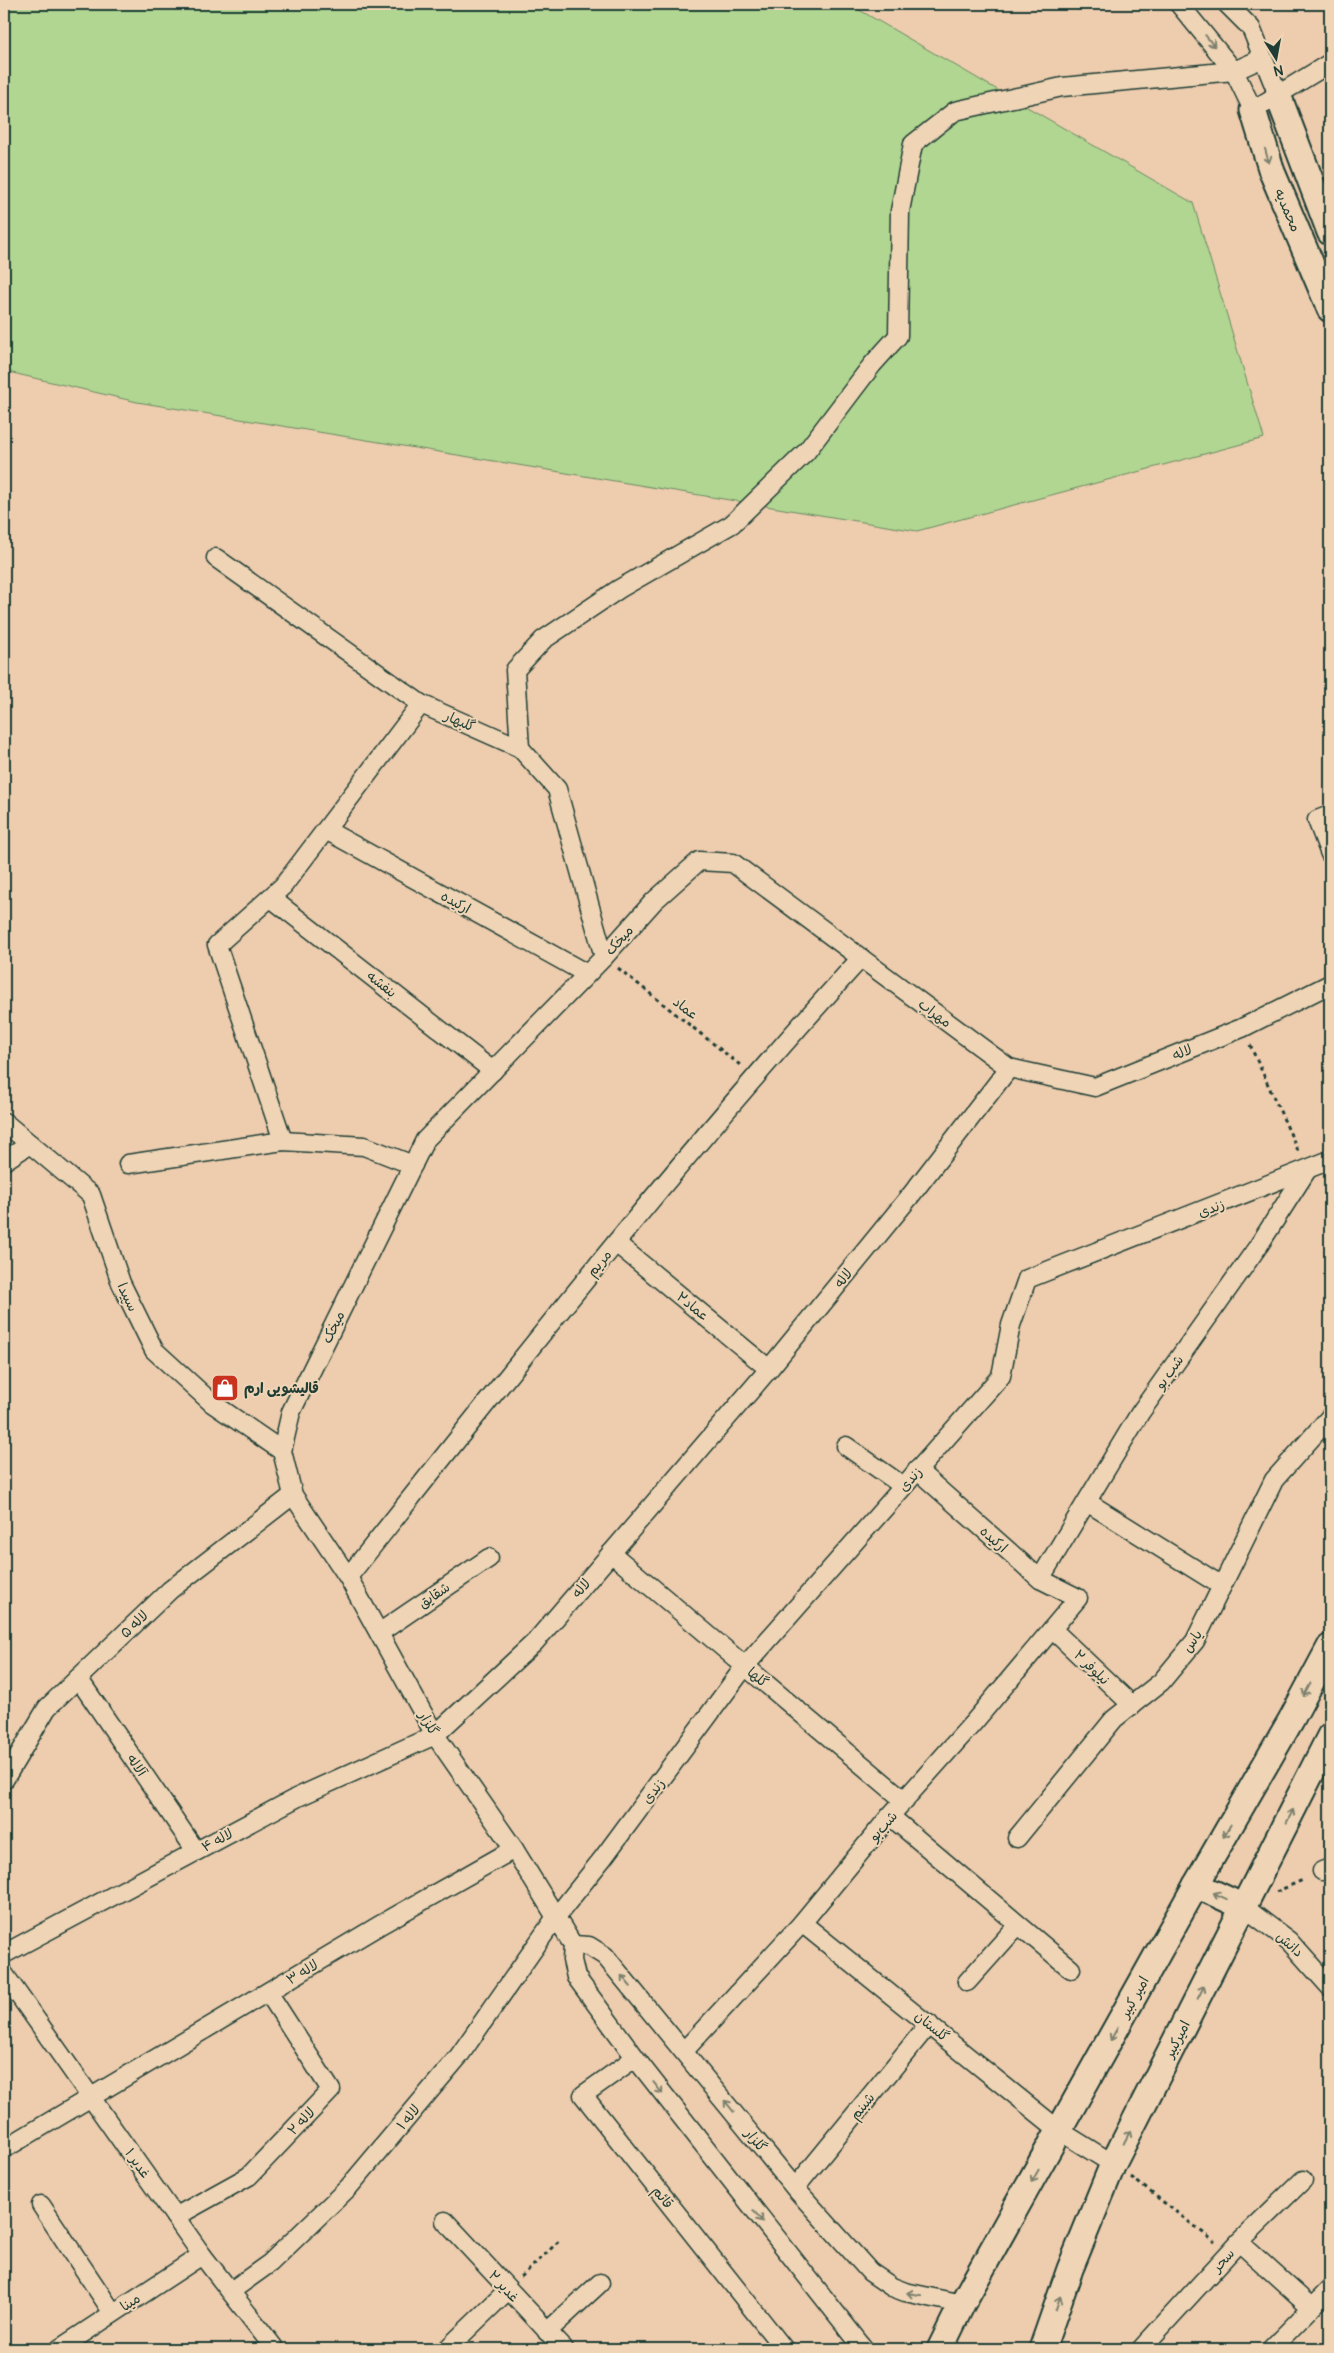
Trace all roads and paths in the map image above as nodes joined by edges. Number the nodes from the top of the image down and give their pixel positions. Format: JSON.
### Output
{"nodes":[{"id":1,"x":1179,"y":4,"type":"edge"},
{"id":2,"x":1228,"y":4,"type":"edge"},
{"id":3,"x":1263,"y":58,"type":"junction"},
{"id":4,"x":1330,"y":63,"type":"edge"},
{"id":5,"x":1234,"y":71,"type":"junction"},
{"id":6,"x":1278,"y":95,"type":"junction"},
{"id":7,"x":1253,"y":110,"type":"junction"},
{"id":8,"x":1330,"y":232,"type":"edge"},
{"id":9,"x":1330,"y":309,"type":"edge"},
{"id":10,"x":216,"y":558,"type":"dead end"},
{"id":11,"x":421,"y":704,"type":"junction"},
{"id":12,"x":520,"y":748,"type":"junction"},
{"id":13,"x":1330,"y":815,"type":"edge"},
{"id":14,"x":326,"y":830,"type":"junction"},
{"id":15,"x":1330,"y":854,"type":"edge"},
{"id":16,"x":271,"y":898,"type":"junction"},
{"id":17,"x":604,"y":957,"type":"junction"},
{"id":18,"x":861,"y":958,"type":"junction"},
{"id":19,"x":587,"y":974,"type":"junction"},
{"id":20,"x":1330,"y":984,"type":"edge"},
{"id":21,"x":1242,"y":1028,"type":"junction"},
{"id":22,"x":1009,"y":1068,"type":"junction"},
{"id":23,"x":493,"y":1071,"type":"junction"},
{"id":24,"x":754,"y":1076,"type":"junction"},
{"id":25,"x":4,"y":1122,"type":"edge"},
{"id":26,"x":283,"y":1142,"type":"junction"},
{"id":27,"x":30,"y":1144,"type":"junction"},
{"id":28,"x":1330,"y":1160,"type":"edge"},
{"id":29,"x":4,"y":1161,"type":"edge"},
{"id":30,"x":128,"y":1164,"type":"dead end"},
{"id":31,"x":413,"y":1165,"type":"junction"},
{"id":32,"x":1307,"y":1170,"type":"junction"},
{"id":33,"x":616,"y":1243,"type":"junction"},
{"id":34,"x":769,"y":1369,"type":"junction"},
{"id":35,"x":1330,"y":1417,"type":"edge"},
{"id":36,"x":846,"y":1446,"type":"dead end"},
{"id":37,"x":282,"y":1451,"type":"junction"},
{"id":38,"x":917,"y":1470,"type":"junction"},
{"id":39,"x":903,"y":1486,"type":"junction"},
{"id":40,"x":294,"y":1495,"type":"junction"},
{"id":41,"x":1088,"y":1502,"type":"junction"},
{"id":42,"x":611,"y":1553,"type":"junction"},
{"id":43,"x":489,"y":1558,"type":"dead end"},
{"id":44,"x":348,"y":1576,"type":"junction"},
{"id":45,"x":1040,"y":1579,"type":"junction"},
{"id":46,"x":1222,"y":1586,"type":"junction"},
{"id":47,"x":1078,"y":1598,"type":"joint"},
{"id":48,"x":1052,"y":1629,"type":"junction"},
{"id":49,"x":379,"y":1633,"type":"junction"},
{"id":50,"x":1330,"y":1647,"type":"edge"},
{"id":51,"x":745,"y":1666,"type":"junction"},
{"id":52,"x":78,"y":1678,"type":"junction"},
{"id":53,"x":1132,"y":1705,"type":"junction"},
{"id":54,"x":435,"y":1735,"type":"junction"},
{"id":55,"x":1330,"y":1736,"type":"edge"},
{"id":56,"x":4,"y":1780,"type":"edge"},
{"id":57,"x":905,"y":1801,"type":"junction"},
{"id":58,"x":890,"y":1816,"type":"junction"},
{"id":59,"x":1017,"y":1838,"type":"dead end"},
{"id":60,"x":514,"y":1849,"type":"junction"},
{"id":61,"x":196,"y":1851,"type":"junction"},
{"id":62,"x":1326,"y":1869,"type":"edge"},
{"id":63,"x":1196,"y":1885,"type":"junction"},
{"id":64,"x":1244,"y":1907,"type":"junction"},
{"id":65,"x":556,"y":1917,"type":"junction"},
{"id":66,"x":802,"y":1923,"type":"junction"},
{"id":67,"x":1018,"y":1924,"type":"junction"},
{"id":68,"x":573,"y":1944,"type":"junction"},
{"id":69,"x":4,"y":1954,"type":"edge"},
{"id":70,"x":1071,"y":1970,"type":"dead end"},
{"id":71,"x":4,"y":1974,"type":"edge"},
{"id":72,"x":968,"y":1982,"type":"dead end"},
{"id":73,"x":1330,"y":1987,"type":"edge"},
{"id":74,"x":268,"y":1992,"type":"junction"},
{"id":75,"x":929,"y":2024,"type":"junction"},
{"id":76,"x":684,"y":2051,"type":"junction"},
{"id":77,"x":635,"y":2058,"type":"junction"},
{"id":78,"x":91,"y":2096,"type":"junction"},
{"id":79,"x":1060,"y":2132,"type":"junction"},
{"id":80,"x":4,"y":2150,"type":"edge"},
{"id":81,"x":1113,"y":2164,"type":"junction"},
{"id":82,"x":1303,"y":2180,"type":"dead end"},
{"id":83,"x":795,"y":2188,"type":"junction"},
{"id":84,"x":41,"y":2205,"type":"dead end"},
{"id":85,"x":175,"y":2217,"type":"junction"},
{"id":86,"x":445,"y":2221,"type":"dead end"},
{"id":87,"x":559,"y":2241,"type":"dead end"},
{"id":88,"x":1234,"y":2248,"type":"junction"},
{"id":89,"x":202,"y":2255,"type":"junction"},
{"id":90,"x":600,"y":2283,"type":"dead end"},
{"id":91,"x":1330,"y":2289,"type":"edge"},
{"id":92,"x":508,"y":2290,"type":"junction"},
{"id":93,"x":231,"y":2292,"type":"junction"},
{"id":94,"x":962,"y":2304,"type":"junction"},
{"id":95,"x":1311,"y":2307,"type":"junction"},
{"id":96,"x":113,"y":2313,"type":"junction"},
{"id":97,"x":547,"y":2332,"type":"junction"},
{"id":98,"x":58,"y":2349,"type":"edge"},
{"id":99,"x":273,"y":2349,"type":"edge"},
{"id":100,"x":447,"y":2349,"type":"edge"},
{"id":101,"x":564,"y":2349,"type":"edge"},
{"id":102,"x":784,"y":2349,"type":"edge"},
{"id":103,"x":864,"y":2349,"type":"edge"},
{"id":104,"x":940,"y":2349,"type":"edge"},
{"id":105,"x":1042,"y":2349,"type":"edge"},
{"id":106,"x":1141,"y":2349,"type":"edge"},
{"id":107,"x":1271,"y":2349,"type":"edge"}],
"edges":[{"from":1,"to":5,"type":"street","one_way":true},
{"from":2,"to":3,"type":"street"},
{"from":3,"to":5,"type":"street"},
{"from":3,"to":6,"type":"street"},
{"from":4,"to":6,"type":"street"},
{"from":5,"to":7,"type":"street"},
{"from":5,"to":12,"type":"street"},
{"from":6,"to":7,"type":"street"},
{"from":6,"to":8,"type":"street"},
{"from":7,"to":9,"type":"street","name":"محمدیه","one_way":true},
{"from":10,"to":11,"type":"street","name":"گلبهار"},
{"from":11,"to":12,"type":"street","name":"گلبهار"},
{"from":11,"to":14,"type":"street"},
{"from":12,"to":17,"type":"street","name":"گلبهار"},
{"from":13,"to":15,"type":"street"},
{"from":14,"to":16,"type":"street"},
{"from":14,"to":19,"type":"street","name":"ارکیده"},
{"from":16,"to":23,"type":"street","name":"بنفشه"},
{"from":16,"to":26,"type":"street"},
{"from":17,"to":18,"type":"street","name":"میخک"},
{"from":17,"to":19,"type":"street","name":"میخک"},
{"from":17,"to":24,"type":"path","name":"عماد"},
{"from":18,"to":22,"type":"street","name":"مهراب"},
{"from":18,"to":24,"type":"street","name":"مریم"},
{"from":19,"to":23,"type":"street","name":"میخک"},
{"from":20,"to":21,"type":"street","name":"لاله"},
{"from":21,"to":22,"type":"street","name":"لاله"},
{"from":21,"to":32,"type":"path"},
{"from":22,"to":34,"type":"street","name":"لاله"},
{"from":23,"to":31,"type":"street","name":"میخک"},
{"from":24,"to":33,"type":"street","name":"مریم"},
{"from":25,"to":27,"type":"street","name":"سپیدا"},
{"from":26,"to":30,"type":"street"},
{"from":26,"to":31,"type":"street"},
{"from":27,"to":29,"type":"street"},
{"from":27,"to":37,"type":"street","name":"سپیدا"},
{"from":28,"to":32,"type":"street","name":"زندی"},
{"from":31,"to":37,"type":"street","name":"میخک"},
{"from":32,"to":38,"type":"street","name":"زندی"},
{"from":32,"to":41,"type":"street","name":"شب بو"},
{"from":33,"to":34,"type":"street","name":"عماد۲"},
{"from":33,"to":44,"type":"street","name":"مریم"},
{"from":34,"to":42,"type":"street","name":"لاله"},
{"from":35,"to":46,"type":"street","name":"یاس"},
{"from":36,"to":39,"type":"street"},
{"from":37,"to":40,"type":"street","name":"میخک"},
{"from":38,"to":39,"type":"street","name":"زندی"},
{"from":38,"to":45,"type":"street","name":"ارکیده"},
{"from":39,"to":51,"type":"street","name":"زندی"},
{"from":40,"to":44,"type":"street","name":"گلزار"},
{"from":40,"to":52,"type":"street","name":"لاله ۵"},
{"from":41,"to":45,"type":"street","name":"شب بو"},
{"from":41,"to":46,"type":"street"},
{"from":42,"to":51,"type":"street","name":"گلها"},
{"from":42,"to":54,"type":"street","name":"لاله"},
{"from":43,"to":49,"type":"street","name":"شقایق"},
{"from":44,"to":49,"type":"street","name":"گلزار"},
{"from":45,"to":47,"type":"street","name":"ارکیده"},
{"from":46,"to":53,"type":"street","name":"یاس"},
{"from":47,"to":48,"type":"street","name":"شب‌بو"},
{"from":48,"to":53,"type":"street","name":"نیلوفر ۲"},
{"from":48,"to":57,"type":"street","name":"شب‌بو"},
{"from":49,"to":54,"type":"street","name":"گلزار"},
{"from":50,"to":63,"type":"street","name":"امیر کبیر","one_way":true},
{"from":51,"to":57,"type":"street","name":"گلها"},
{"from":51,"to":65,"type":"street","name":"زندی"},
{"from":52,"to":56,"type":"street","name":"لاله ۵"},
{"from":52,"to":61,"type":"street","name":"آلاله"},
{"from":53,"to":59,"type":"street","name":"یاس"},
{"from":54,"to":60,"type":"street","name":"گلزار"},
{"from":54,"to":61,"type":"street","name":"لاله ۴"},
{"from":64,"to":55,"type":"street","name":"امیرکبیر","one_way":true},
{"from":57,"to":58,"type":"street","name":"شب‌بو"},
{"from":58,"to":66,"type":"street","name":"شب‌بو"},
{"from":58,"to":67,"type":"street"},
{"from":60,"to":65,"type":"street","name":"گلزار"},
{"from":60,"to":74,"type":"street","name":"لاله ۳"},
{"from":61,"to":69,"type":"street","name":"لاله ۴"},
{"from":62,"to":64,"type":"path"},
{"from":64,"to":63,"type":"street","one_way":true},
{"from":63,"to":79,"type":"street","name":"امیر کبیر","one_way":true},
{"from":64,"to":73,"type":"street","name":"دانش"},
{"from":81,"to":64,"type":"street","name":"امیرکبیر","one_way":true},
{"from":65,"to":68,"type":"street","name":"گلزار"},
{"from":65,"to":93,"type":"street","name":"لاله ۱"},
{"from":66,"to":75,"type":"street","name":"گلستان"},
{"from":66,"to":76,"type":"street","name":"شب‌بو"},
{"from":67,"to":70,"type":"street"},
{"from":67,"to":72,"type":"street"},
{"from":76,"to":68,"type":"street","name":"گلزار","one_way":true},
{"from":68,"to":77,"type":"street","name":"گلزار"},
{"from":71,"to":78,"type":"street","name":"غدیر ۱"},
{"from":74,"to":78,"type":"street","name":"لاله ۳"},
{"from":74,"to":85,"type":"street","name":"لاله ۲"},
{"from":75,"to":79,"type":"street","name":"گلستان"},
{"from":75,"to":83,"type":"street","name":"شبنم"},
{"from":83,"to":76,"type":"street","name":"گلزار","one_way":true},
{"from":77,"to":102,"type":"street","name":"قائم"},
{"from":77,"to":103,"type":"street","name":"گلزار","one_way":true},
{"from":78,"to":80,"type":"street","name":"لاله ۳"},
{"from":78,"to":85,"type":"street","name":"غدیر ۱"},
{"from":79,"to":81,"type":"street","name":"گلستان"},
{"from":79,"to":94,"type":"street","name":"امیر کبیر","one_way":true},
{"from":81,"to":88,"type":"path"},
{"from":105,"to":81,"type":"street","name":"امیرکبیر","one_way":true},
{"from":82,"to":88,"type":"street"},
{"from":94,"to":83,"type":"street","name":"گلزار","one_way":true},
{"from":84,"to":96,"type":"street"},
{"from":85,"to":89,"type":"street","name":"غدیر ۱"},
{"from":86,"to":92,"type":"street","name":"غدیر ۲"},
{"from":87,"to":92,"type":"path"},
{"from":88,"to":95,"type":"street","name":"سحر"},
{"from":88,"to":106,"type":"street","name":"سحر"},
{"from":89,"to":93,"type":"street","name":"غدیر ۱"},
{"from":89,"to":96,"type":"street","name":"مینا"},
{"from":90,"to":97,"type":"street"},
{"from":91,"to":95,"type":"street"},
{"from":92,"to":97,"type":"street","name":"غدیر ۲"},
{"from":92,"to":100,"type":"street"},
{"from":93,"to":99,"type":"street","name":"غدیر ۱"},
{"from":94,"to":104,"type":"street","name":"امیر کبیر"},
{"from":95,"to":107,"type":"street"},
{"from":96,"to":98,"type":"street","name":"مینا"},
{"from":97,"to":101,"type":"street","name":"غدیر ۲"}]}
